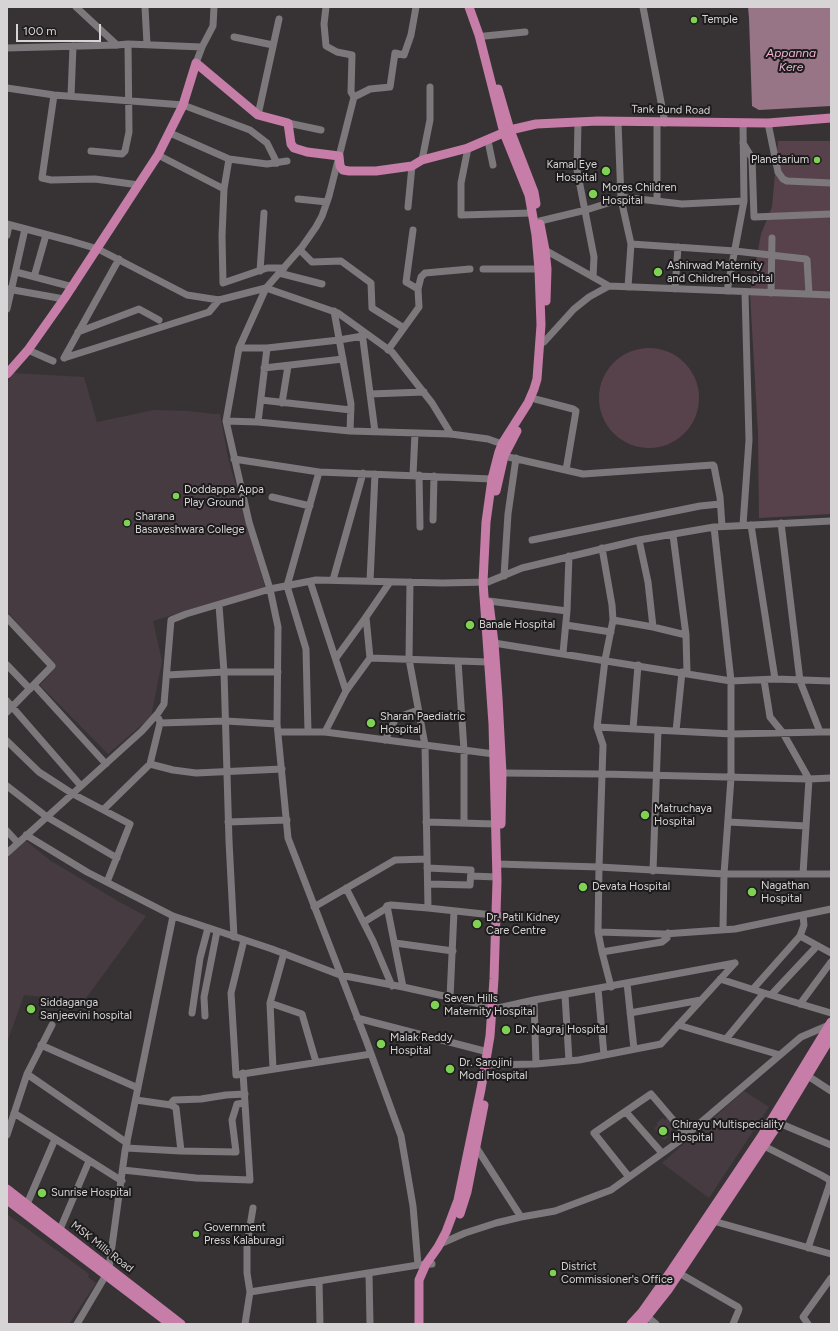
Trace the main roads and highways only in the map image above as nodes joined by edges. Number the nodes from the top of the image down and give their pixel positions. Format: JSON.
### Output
{"nodes":[{"id":1,"x":469,"y":7,"type":"edge"},
{"id":2,"x":474,"y":7,"type":"edge"},
{"id":3,"x":831,"y":118,"type":"edge"},
{"id":4,"x":507,"y":132,"type":"junction"},
{"id":5,"x":8,"y":375,"type":"edge"},
{"id":6,"x":505,"y":445,"type":"junction"},
{"id":7,"x":485,"y":582,"type":"junction"},
{"id":8,"x":499,"y":865,"type":"junction"},
{"id":9,"x":499,"y":916,"type":"junction"},
{"id":10,"x":496,"y":1008,"type":"junction"},
{"id":11,"x":830,"y":1023,"type":"edge"},
{"id":12,"x":831,"y":1037,"type":"edge"},
{"id":13,"x":488,"y":1065,"type":"junction"},
{"id":14,"x":7,"y":1189,"type":"edge"},
{"id":15,"x":7,"y":1200,"type":"edge"},
{"id":16,"x":58,"y":1233,"type":"junction"},
{"id":17,"x":425,"y":1265,"type":"junction"},
{"id":18,"x":108,"y":1272,"type":"junction"},
{"id":19,"x":645,"y":1314,"type":"junction"},
{"id":20,"x":170,"y":1324,"type":"edge"},
{"id":21,"x":181,"y":1324,"type":"edge"},
{"id":22,"x":419,"y":1324,"type":"edge"},
{"id":23,"x":425,"y":1324,"type":"edge"},
{"id":24,"x":631,"y":1324,"type":"edge"},
{"id":25,"x":641,"y":1324,"type":"edge"}],
"edges":[{"from":1,"to":4,"type":"main road"},
{"from":2,"to":4,"type":"main road"},
{"from":3,"to":4,"type":"main road","name":"Tank Bund Road"},
{"from":4,"to":5,"type":"main road","name":"Tank Bund Road"},
{"from":4,"to":6,"type":"main road"},
{"from":4,"to":6,"type":"main road"},
{"from":6,"to":7,"type":"main road"},
{"from":6,"to":7,"type":"main road"},
{"from":7,"to":8,"type":"main road"},
{"from":7,"to":8,"type":"main road"},
{"from":8,"to":9,"type":"main road"},
{"from":8,"to":9,"type":"main road"},
{"from":9,"to":10,"type":"main road"},
{"from":10,"to":13,"type":"main road"},
{"from":10,"to":13,"type":"main road"},
{"from":11,"to":19,"type":"main road"},
{"from":12,"to":19,"type":"main road"},
{"from":13,"to":17,"type":"main road"},
{"from":14,"to":16,"type":"main road","name":"MSK Mills Road"},
{"from":15,"to":16,"type":"main road","name":"MSK Mills Road"},
{"from":16,"to":18,"type":"main road","name":"MSK Mills Road"},
{"from":17,"to":22,"type":"main road"},
{"from":17,"to":23,"type":"main road"},
{"from":18,"to":20,"type":"main road","name":"MSK Mills Road"},
{"from":18,"to":21,"type":"main road","name":"MSK Mills Road"},
{"from":19,"to":24,"type":"main road"},
{"from":19,"to":25,"type":"main road"}]}
